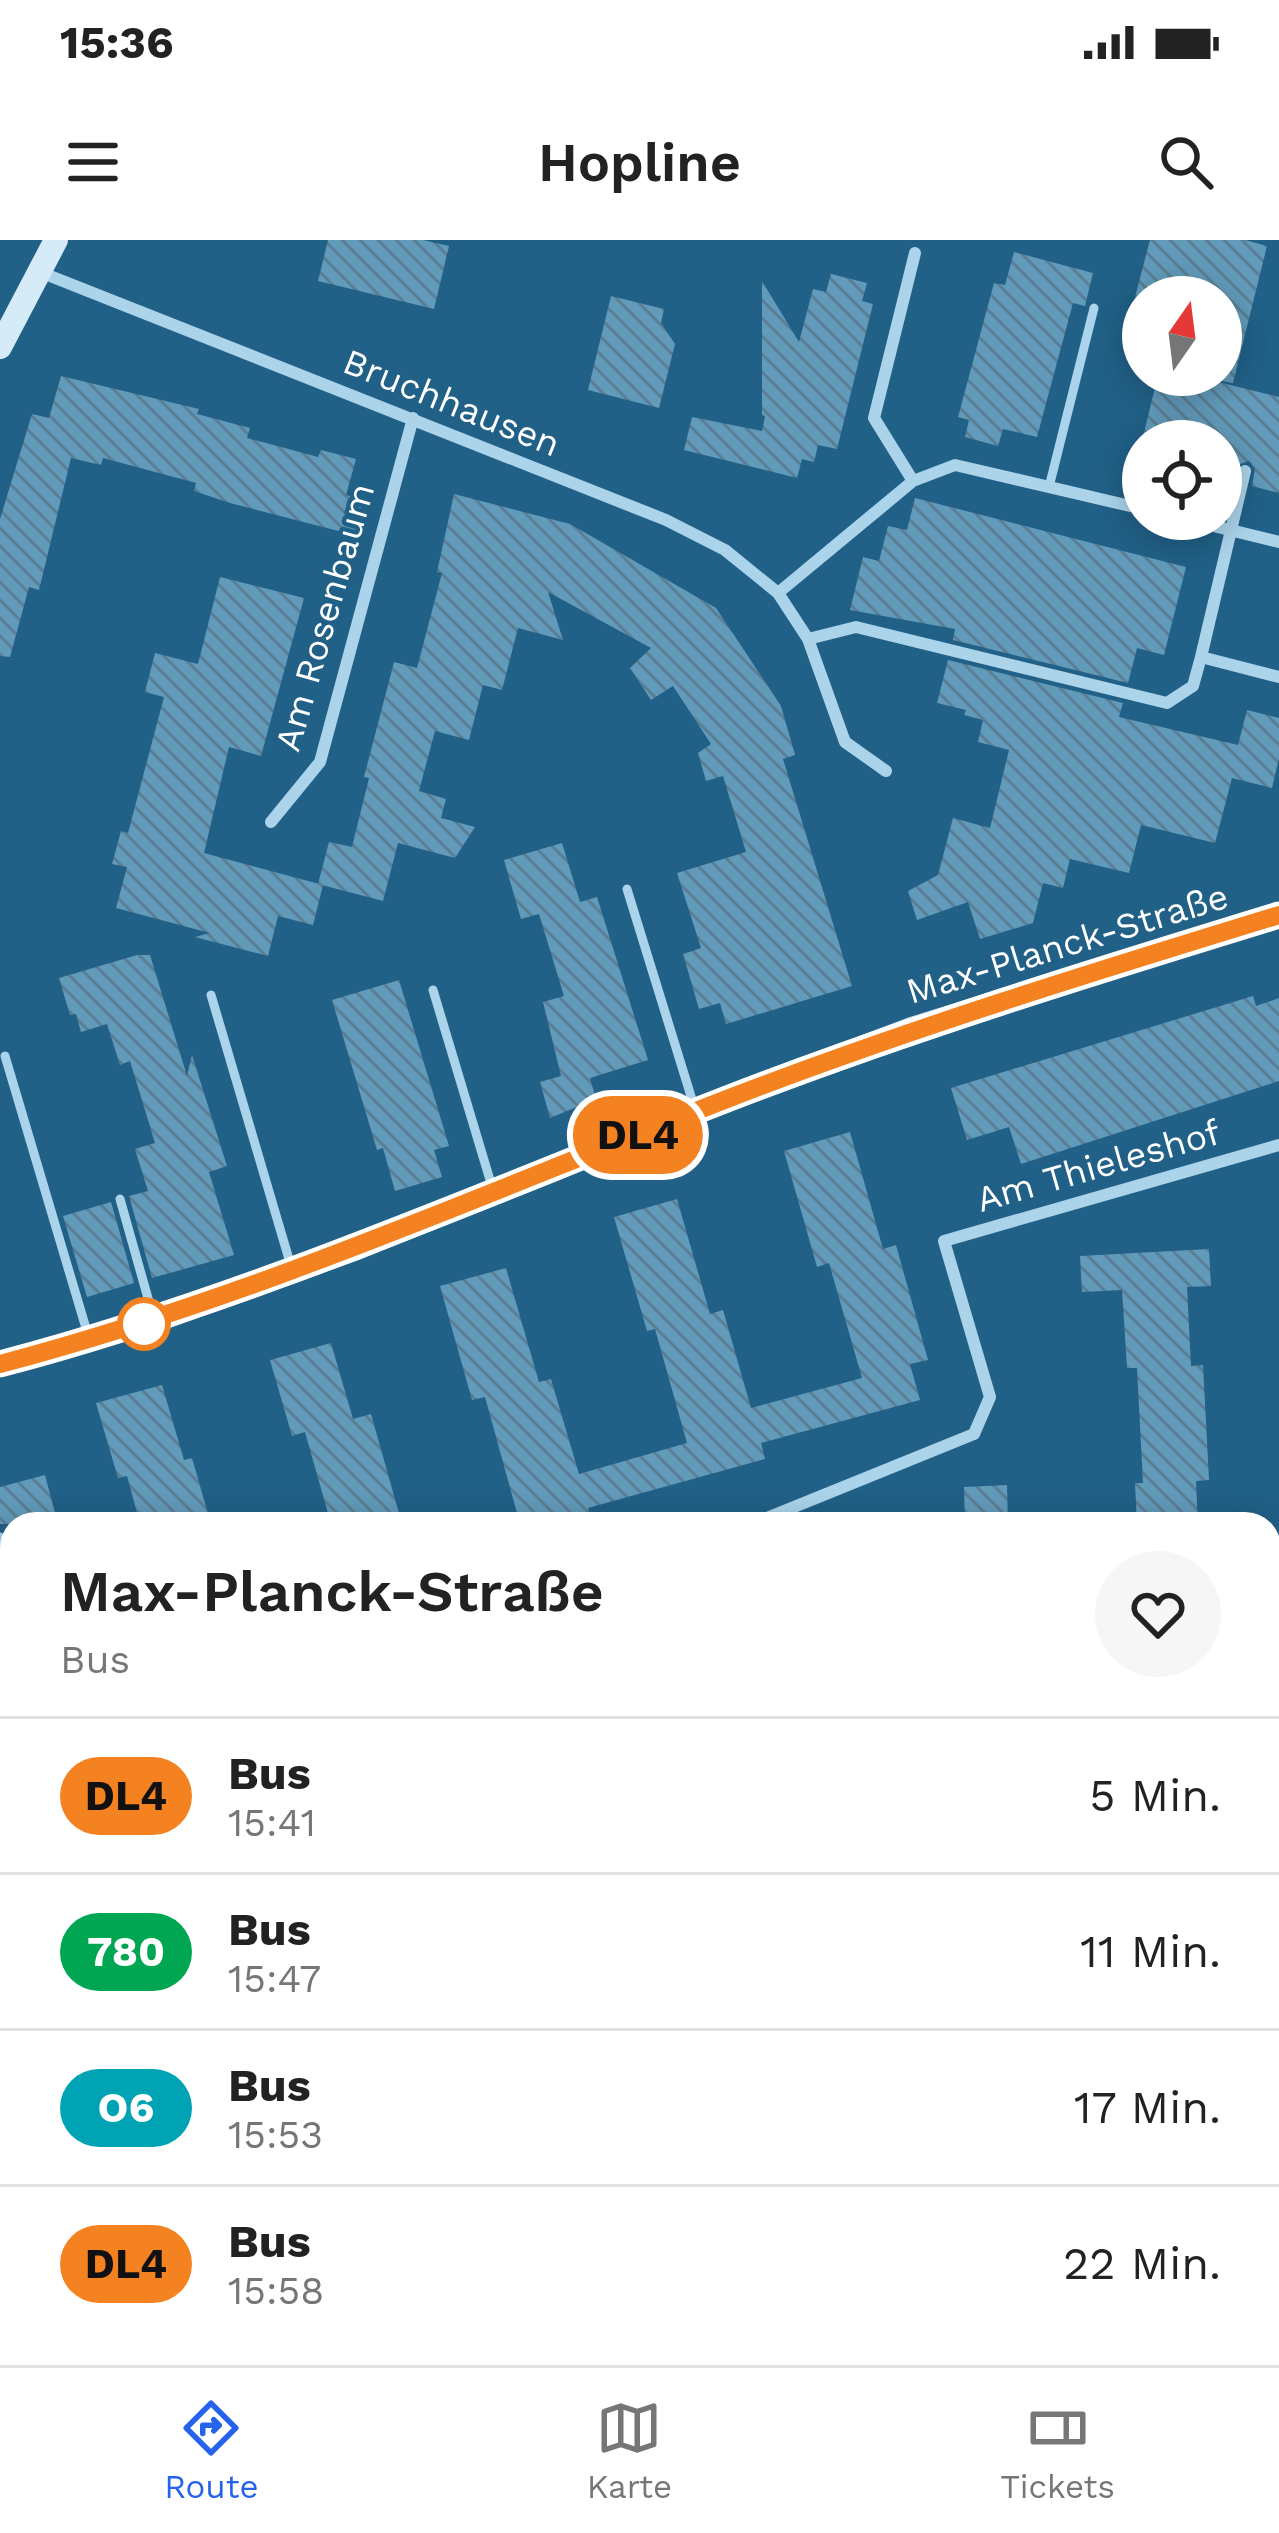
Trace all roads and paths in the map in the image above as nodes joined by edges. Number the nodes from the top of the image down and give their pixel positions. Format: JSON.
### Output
{"nodes":[{"id":1,"x":56,"y":240,"type":"edge"},
{"id":2,"x":916,"y":253,"type":"dead end"},
{"id":3,"x":39,"y":271,"type":"junction"},
{"id":4,"x":1094,"y":308,"type":"dead end"},
{"id":5,"x":0,"y":347,"type":"edge"},
{"id":6,"x":412,"y":418,"type":"junction"},
{"id":7,"x":1245,"y":471,"type":"dead end"},
{"id":8,"x":913,"y":481,"type":"junction"},
{"id":9,"x":1242,"y":485,"type":"edge"},
{"id":10,"x":1049,"y":487,"type":"junction"},
{"id":11,"x":1122,"y":504,"type":"edge"},
{"id":12,"x":1242,"y":533,"type":"edge"},
{"id":13,"x":1230,"y":540,"type":"edge"},
{"id":14,"x":1279,"y":542,"type":"edge"},
{"id":15,"x":778,"y":593,"type":"junction"},
{"id":16,"x":808,"y":639,"type":"junction"},
{"id":17,"x":1201,"y":657,"type":"junction"},
{"id":18,"x":1279,"y":677,"type":"edge"},
{"id":19,"x":886,"y":771,"type":"dead end"},
{"id":20,"x":271,"y":822,"type":"dead end"},
{"id":21,"x":627,"y":889,"type":"dead end"},
{"id":22,"x":1279,"y":915,"type":"edge"},
{"id":23,"x":433,"y":991,"type":"dead end"},
{"id":24,"x":211,"y":995,"type":"dead end"},
{"id":25,"x":5,"y":1056,"type":"dead end"},
{"id":26,"x":695,"y":1112,"type":"junction"},
{"id":27,"x":1279,"y":1145,"type":"edge"},
{"id":28,"x":495,"y":1195,"type":"junction"},
{"id":29,"x":120,"y":1199,"type":"dead end"},
{"id":30,"x":292,"y":1271,"type":"junction"},
{"id":31,"x":154,"y":1321,"type":"junction"},
{"id":32,"x":89,"y":1341,"type":"junction"},
{"id":33,"x":0,"y":1364,"type":"edge"},
{"id":34,"x":782,"y":1512,"type":"edge"}],
"edges":[{"from":1,"to":3,"type":"street"},
{"from":2,"to":8,"type":"street"},
{"from":3,"to":5,"type":"street"},
{"from":3,"to":6,"type":"street","name":"Bruchhausen"},
{"from":4,"to":10,"type":"lane"},
{"from":6,"to":15,"type":"street","name":"Bruchhausen"},
{"from":6,"to":20,"type":"street","name":"Am Rosenbaum"},
{"from":7,"to":9,"type":"street"},
{"from":8,"to":10,"type":"street"},
{"from":8,"to":15,"type":"street"},
{"from":10,"to":11,"type":"street"},
{"from":12,"to":14,"type":"street"},
{"from":13,"to":17,"type":"street"},
{"from":15,"to":16,"type":"street","name":"Bruchhausen"},
{"from":16,"to":17,"type":"street"},
{"from":16,"to":19,"type":"street","name":"Bruchhausen"},
{"from":17,"to":18,"type":"street"},
{"from":21,"to":26,"type":"lane"},
{"from":22,"to":26,"type":"street","name":"Max-Planck-Straße"},
{"from":23,"to":28,"type":"lane"},
{"from":24,"to":30,"type":"lane"},
{"from":25,"to":32,"type":"lane"},
{"from":26,"to":28,"type":"street","name":"Max-Planck-Straße"},
{"from":27,"to":34,"type":"street","name":"Am Thieleshof"},
{"from":28,"to":30,"type":"street","name":"Max-Planck-Straße"},
{"from":29,"to":31,"type":"lane"},
{"from":30,"to":31,"type":"street","name":"Max-Planck-Straße"},
{"from":31,"to":32,"type":"street","name":"Max-Planck-Straße"},
{"from":32,"to":33,"type":"street","name":"Max-Planck-Straße"}]}
